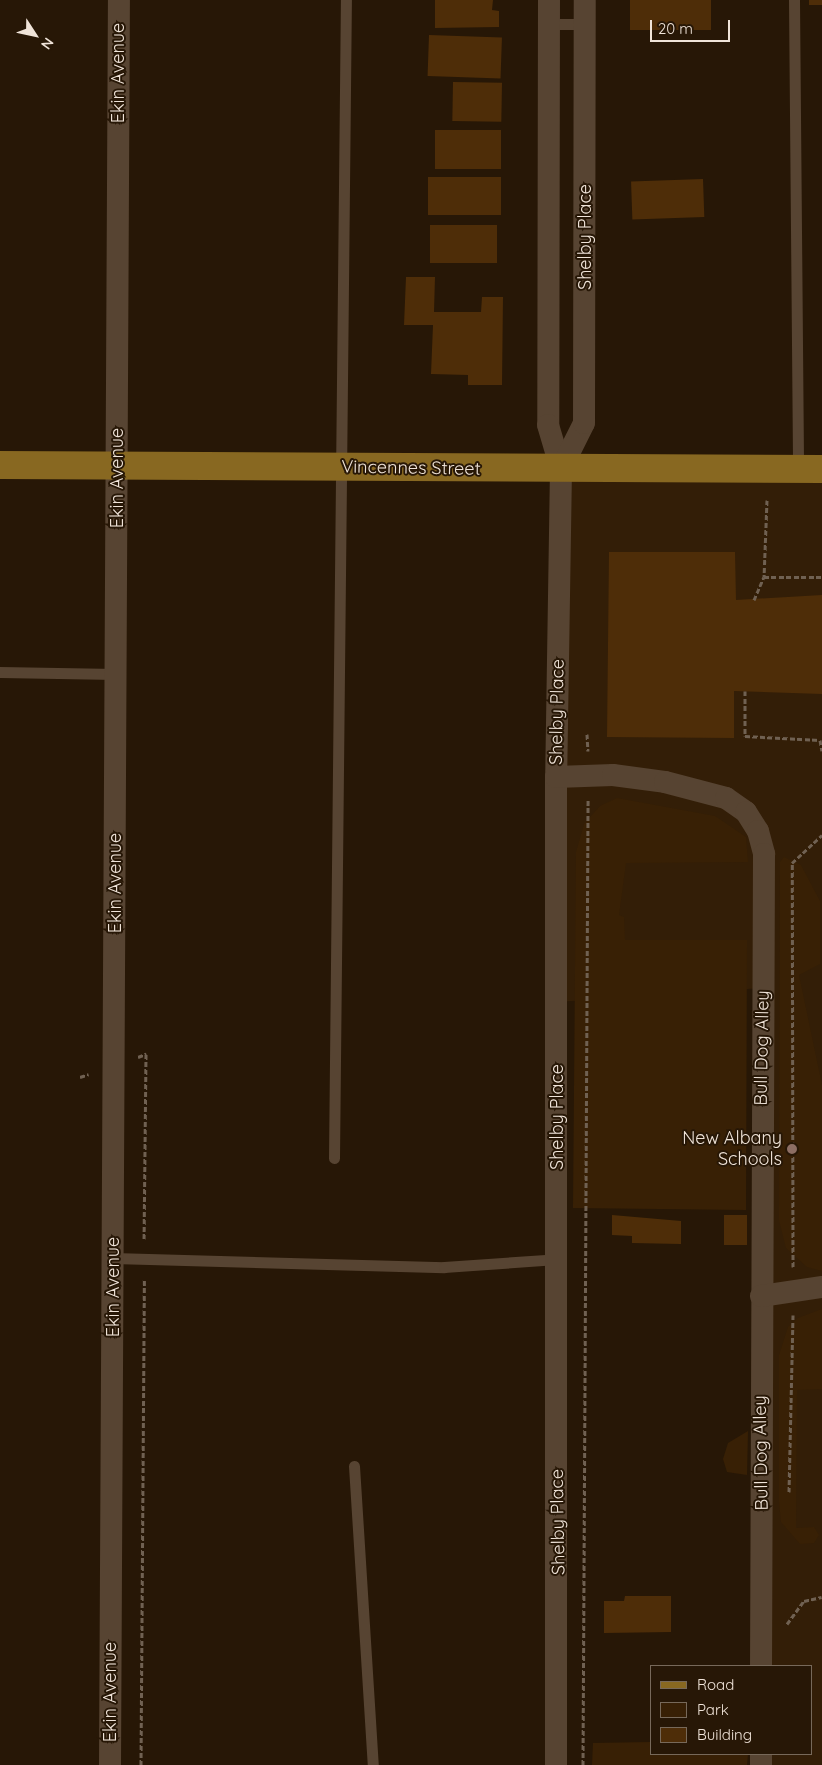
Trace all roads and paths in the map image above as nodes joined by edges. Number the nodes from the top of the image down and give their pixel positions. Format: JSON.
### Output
{"nodes":[{"id":1,"x":118,"y":0,"type":"edge"},
{"id":2,"x":346,"y":0,"type":"edge"},
{"id":3,"x":549,"y":0,"type":"edge"},
{"id":4,"x":585,"y":0,"type":"edge"},
{"id":5,"x":794,"y":0,"type":"edge"},
{"id":6,"x":549,"y":24,"type":"junction"},
{"id":7,"x":585,"y":24,"type":"junction"},
{"id":8,"x":0,"y":465,"type":"edge"},
{"id":9,"x":116,"y":466,"type":"junction"},
{"id":10,"x":342,"y":467,"type":"junction"},
{"id":11,"x":561,"y":469,"type":"junction"},
{"id":12,"x":810,"y":469,"type":"edge"},
{"id":13,"x":767,"y":500,"type":"dead end"},
{"id":14,"x":764,"y":577,"type":"junction"},
{"id":15,"x":822,"y":577,"type":"edge"},
{"id":16,"x":754,"y":600,"type":"dead end"},
{"id":17,"x":0,"y":672,"type":"edge"},
{"id":18,"x":116,"y":674,"type":"junction"},
{"id":19,"x":745,"y":691,"type":"dead end"},
{"id":20,"x":588,"y":734,"type":"dead end"},
{"id":21,"x":821,"y":740,"type":"edge"},
{"id":22,"x":822,"y":751,"type":"edge"},
{"id":23,"x":556,"y":777,"type":"junction"},
{"id":24,"x":588,"y":777,"type":"junction"},
{"id":25,"x":822,"y":835,"type":"edge"},
{"id":26,"x":114,"y":1066,"type":"junction"},
{"id":27,"x":80,"y":1077,"type":"dead end"},
{"id":28,"x":334,"y":1158,"type":"dead end"},
{"id":29,"x":113,"y":1258,"type":"junction"},
{"id":30,"x":144,"y":1259,"type":"junction"},
{"id":31,"x":557,"y":1259,"type":"junction"},
{"id":32,"x":822,"y":1288,"type":"edge"},
{"id":33,"x":793,"y":1292,"type":"junction"},
{"id":34,"x":761,"y":1296,"type":"junction"},
{"id":35,"x":354,"y":1466,"type":"dead end"},
{"id":36,"x":788,"y":1500,"type":"dead end"},
{"id":37,"x":822,"y":1597,"type":"edge"},
{"id":38,"x":785,"y":1618,"type":"dead end"},
{"id":39,"x":761,"y":1665,"type":"edge"},
{"id":40,"x":110,"y":1765,"type":"edge"},
{"id":41,"x":141,"y":1765,"type":"edge"},
{"id":42,"x":373,"y":1765,"type":"edge"},
{"id":43,"x":556,"y":1765,"type":"edge"},
{"id":44,"x":583,"y":1765,"type":"edge"}],
"edges":[{"from":1,"to":9,"type":"street","name":"Ekin Avenue"},
{"from":2,"to":10,"type":"lane"},
{"from":3,"to":6,"type":"street","name":"Shelby Place"},
{"from":4,"to":7,"type":"street","name":"Shelby Place"},
{"from":5,"to":12,"type":"lane"},
{"from":6,"to":7,"type":"lane"},
{"from":6,"to":11,"type":"street","name":"Shelby Place"},
{"from":7,"to":11,"type":"street","name":"Shelby Place"},
{"from":8,"to":9,"type":"main road","name":"Vincennes Street"},
{"from":9,"to":10,"type":"main road","name":"Vincennes Street"},
{"from":9,"to":18,"type":"street","name":"Ekin Avenue"},
{"from":10,"to":11,"type":"main road","name":"Vincennes Street"},
{"from":10,"to":28,"type":"lane"},
{"from":11,"to":12,"type":"main road","name":"Vincennes Street"},
{"from":11,"to":23,"type":"street","name":"Shelby Place"},
{"from":13,"to":14,"type":"path"},
{"from":14,"to":15,"type":"path"},
{"from":14,"to":16,"type":"path"},
{"from":17,"to":18,"type":"lane"},
{"from":18,"to":26,"type":"street","name":"Ekin Avenue"},
{"from":19,"to":21,"type":"path"},
{"from":20,"to":24,"type":"path"},
{"from":21,"to":22,"type":"path"},
{"from":23,"to":24,"type":"street","name":"Bull Dog Alley"},
{"from":23,"to":31,"type":"street","name":"Shelby Place"},
{"from":24,"to":34,"type":"street","name":"Bull Dog Alley"},
{"from":24,"to":44,"type":"path"},
{"from":25,"to":33,"type":"path"},
{"from":26,"to":27,"type":"path"},
{"from":26,"to":29,"type":"street","name":"Ekin Avenue"},
{"from":26,"to":30,"type":"path"},
{"from":29,"to":30,"type":"lane"},
{"from":29,"to":40,"type":"street","name":"Ekin Avenue"},
{"from":30,"to":31,"type":"lane"},
{"from":30,"to":41,"type":"path"},
{"from":31,"to":43,"type":"street","name":"Shelby Place"},
{"from":32,"to":33,"type":"street"},
{"from":33,"to":34,"type":"street"},
{"from":33,"to":36,"type":"path"},
{"from":34,"to":39,"type":"street","name":"Bull Dog Alley"},
{"from":35,"to":42,"type":"lane"},
{"from":37,"to":38,"type":"path"}]}
